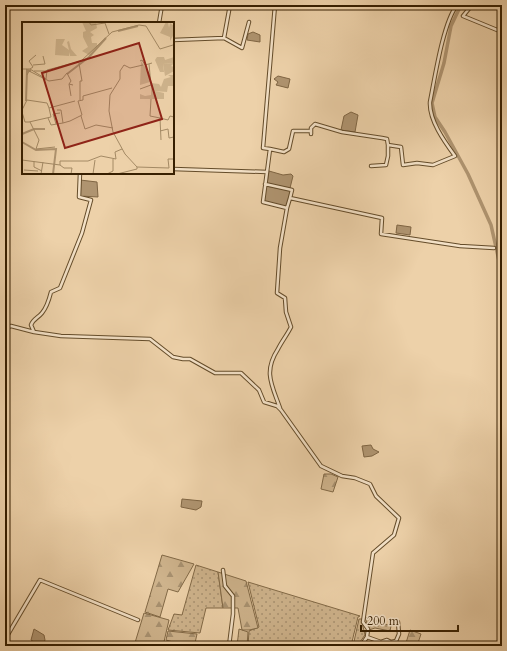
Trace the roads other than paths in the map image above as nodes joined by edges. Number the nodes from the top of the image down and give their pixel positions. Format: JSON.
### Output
{"nodes":[{"id":1,"x":162,"y":5,"type":"edge"},
{"id":2,"x":230,"y":5,"type":"edge"},
{"id":3,"x":275,"y":5,"type":"edge"},
{"id":4,"x":457,"y":5,"type":"edge"},
{"id":5,"x":472,"y":5,"type":"edge"},
{"id":6,"x":159,"y":22,"type":"edge"},
{"id":7,"x":249,"y":22,"type":"dead end"},
{"id":8,"x":502,"y":32,"type":"edge"},
{"id":9,"x":224,"y":38,"type":"junction"},
{"id":10,"x":174,"y":40,"type":"edge"},
{"id":11,"x":388,"y":145,"type":"junction"},
{"id":12,"x":270,"y":149,"type":"junction"},
{"id":13,"x":371,"y":166,"type":"dead end"},
{"id":14,"x":174,"y":169,"type":"edge"},
{"id":15,"x":267,"y":172,"type":"junction"},
{"id":16,"x":80,"y":174,"type":"edge"},
{"id":17,"x":265,"y":184,"type":"junction"},
{"id":18,"x":290,"y":198,"type":"junction"},
{"id":19,"x":288,"y":208,"type":"junction"},
{"id":20,"x":494,"y":248,"type":"dead end"},
{"id":21,"x":5,"y":328,"type":"edge"},
{"id":22,"x":34,"y":332,"type":"junction"},
{"id":23,"x":281,"y":410,"type":"junction"},
{"id":24,"x":223,"y":570,"type":"dead end"},
{"id":25,"x":138,"y":620,"type":"dead end"},
{"id":26,"x":398,"y":622,"type":"dead end"},
{"id":27,"x":6,"y":637,"type":"edge"},
{"id":28,"x":367,"y":637,"type":"junction"},
{"id":29,"x":229,"y":646,"type":"edge"},
{"id":30,"x":361,"y":646,"type":"edge"}],
"edges":[{"from":1,"to":6,"type":"street"},
{"from":2,"to":9,"type":"street"},
{"from":3,"to":12,"type":"street"},
{"from":4,"to":11,"type":"street"},
{"from":5,"to":8,"type":"street"},
{"from":7,"to":9,"type":"street"},
{"from":9,"to":10,"type":"street"},
{"from":11,"to":12,"type":"street"},
{"from":11,"to":13,"type":"street"},
{"from":12,"to":15,"type":"street"},
{"from":14,"to":15,"type":"street"},
{"from":15,"to":17,"type":"street"},
{"from":16,"to":22,"type":"street"},
{"from":17,"to":18,"type":"street"},
{"from":17,"to":19,"type":"street"},
{"from":18,"to":19,"type":"street"},
{"from":18,"to":20,"type":"street"},
{"from":19,"to":23,"type":"street"},
{"from":21,"to":22,"type":"street"},
{"from":22,"to":23,"type":"street"},
{"from":23,"to":28,"type":"street"},
{"from":24,"to":29,"type":"street"},
{"from":25,"to":27,"type":"street"},
{"from":26,"to":28,"type":"street"},
{"from":28,"to":30,"type":"street"}]}
